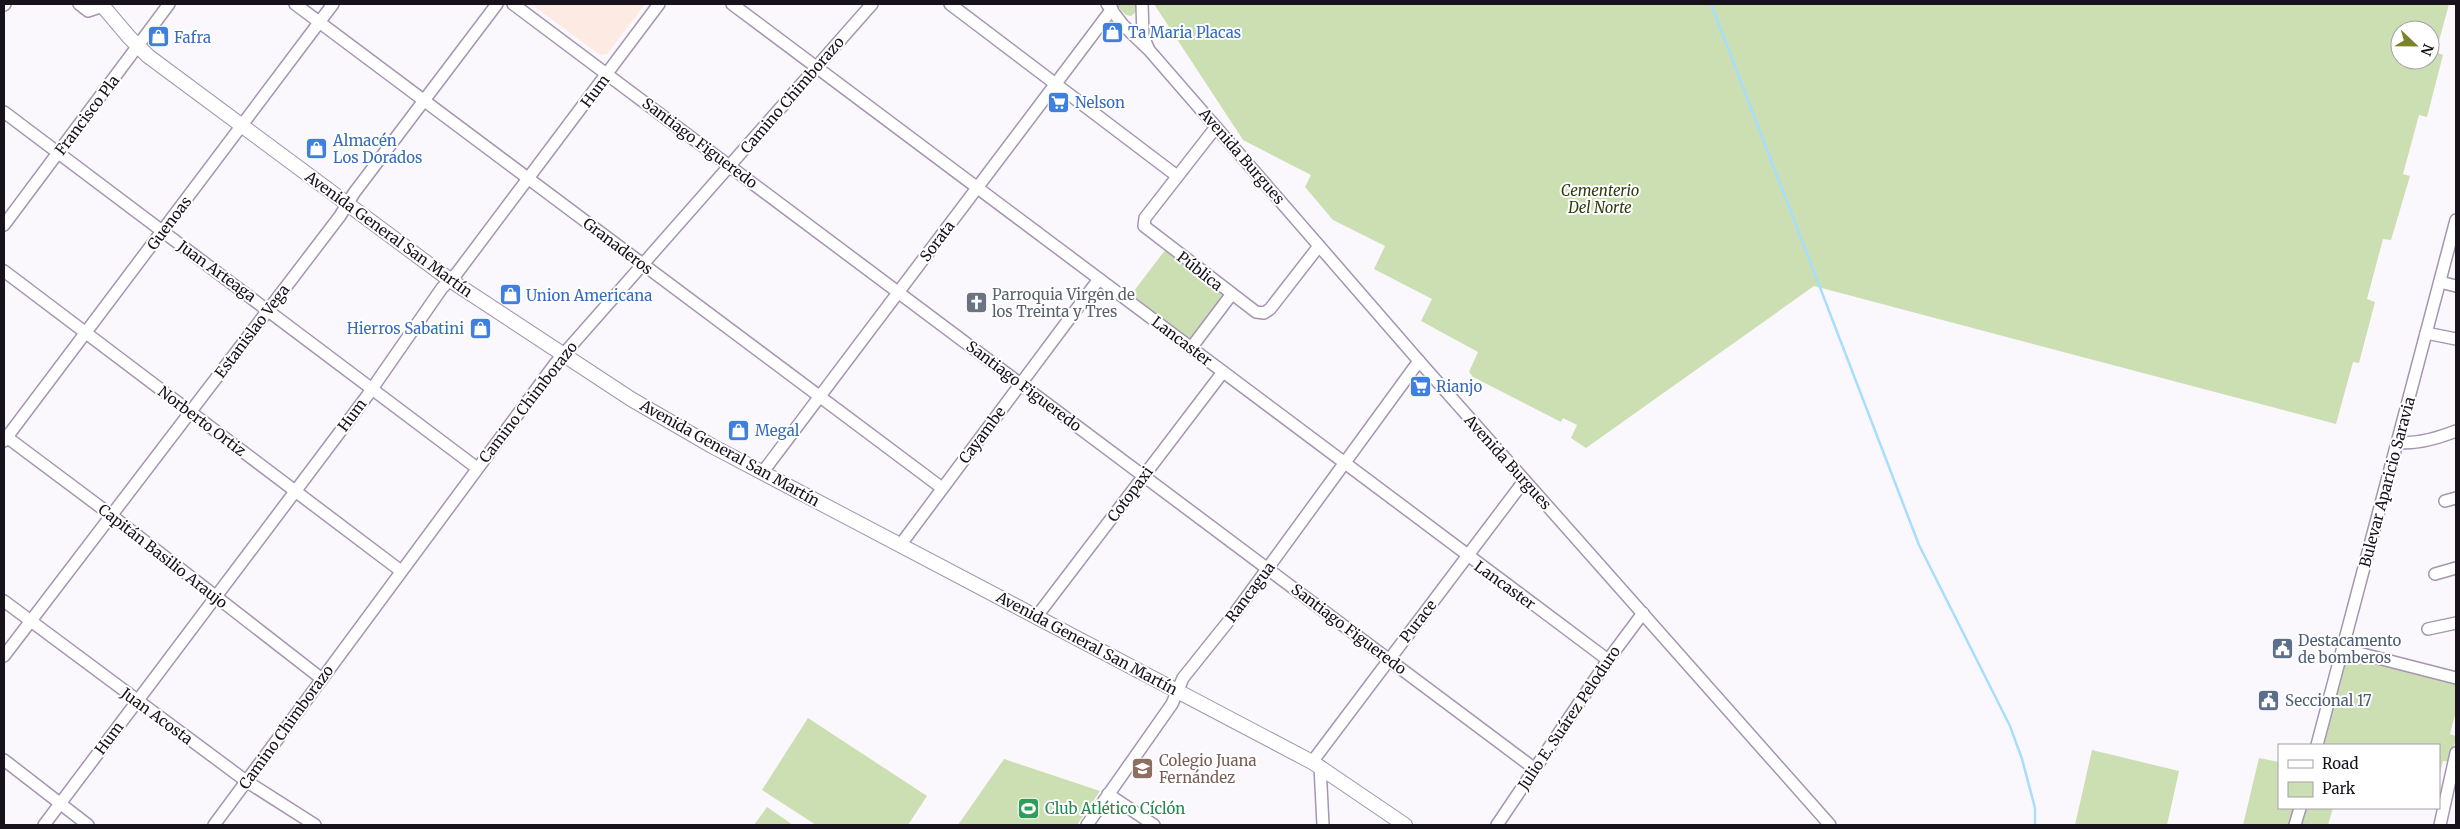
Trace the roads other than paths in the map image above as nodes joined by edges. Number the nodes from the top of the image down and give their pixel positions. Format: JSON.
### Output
{"nodes":[{"id":1,"x":79,"y":4,"type":"edge"},
{"id":2,"x":169,"y":4,"type":"edge"},
{"id":3,"x":295,"y":4,"type":"edge"},
{"id":4,"x":333,"y":4,"type":"edge"},
{"id":5,"x":497,"y":4,"type":"edge"},
{"id":6,"x":513,"y":4,"type":"edge"},
{"id":7,"x":659,"y":4,"type":"edge"},
{"id":8,"x":732,"y":4,"type":"edge"},
{"id":9,"x":872,"y":4,"type":"edge"},
{"id":10,"x":950,"y":4,"type":"edge"},
{"id":11,"x":102,"y":5,"type":"edge"},
{"id":12,"x":1142,"y":8,"type":"edge"},
{"id":13,"x":1112,"y":10,"type":"edge"},
{"id":14,"x":319,"y":22,"type":"junction"},
{"id":15,"x":138,"y":46,"type":"junction"},
{"id":16,"x":1149,"y":50,"type":"junction"},
{"id":17,"x":817,"y":67,"type":"junction"},
{"id":18,"x":607,"y":74,"type":"junction"},
{"id":19,"x":1056,"y":83,"type":"junction"},
{"id":20,"x":424,"y":101,"type":"junction"},
{"id":21,"x":4,"y":112,"type":"edge"},
{"id":22,"x":241,"y":126,"type":"junction"},
{"id":23,"x":1216,"y":127,"type":"junction"},
{"id":24,"x":58,"y":153,"type":"junction"},
{"id":25,"x":730,"y":166,"type":"junction"},
{"id":26,"x":1177,"y":176,"type":"junction"},
{"id":27,"x":528,"y":180,"type":"junction"},
{"id":28,"x":978,"y":188,"type":"junction"},
{"id":29,"x":347,"y":205,"type":"junction"},
{"id":30,"x":2456,"y":220,"type":"edge"},
{"id":31,"x":4,"y":225,"type":"edge"},
{"id":32,"x":162,"y":232,"type":"junction"},
{"id":33,"x":1319,"y":246,"type":"junction"},
{"id":34,"x":643,"y":264,"type":"junction"},
{"id":35,"x":4,"y":271,"type":"edge"},
{"id":36,"x":1099,"y":279,"type":"junction"},
{"id":37,"x":450,"y":280,"type":"junction"},
{"id":38,"x":2440,"y":282,"type":"junction"},
{"id":39,"x":2456,"y":286,"type":"edge"},
{"id":40,"x":899,"y":292,"type":"junction"},
{"id":41,"x":1231,"y":295,"type":"junction"},
{"id":42,"x":268,"y":309,"type":"junction"},
{"id":43,"x":85,"y":333,"type":"junction"},
{"id":44,"x":2426,"y":333,"type":"junction"},
{"id":45,"x":2456,"y":339,"type":"edge"},
{"id":46,"x":1191,"y":348,"type":"junction"},
{"id":47,"x":563,"y":355,"type":"junction"},
{"id":48,"x":1419,"y":361,"type":"junction"},
{"id":49,"x":1223,"y":372,"type":"junction"},
{"id":50,"x":1021,"y":384,"type":"junction"},
{"id":51,"x":371,"y":388,"type":"junction"},
{"id":52,"x":820,"y":397,"type":"junction"},
{"id":53,"x":190,"y":413,"type":"junction"},
{"id":54,"x":2456,"y":431,"type":"edge"},
{"id":55,"x":5,"y":438,"type":"edge"},
{"id":56,"x":2397,"y":442,"type":"junction"},
{"id":57,"x":1344,"y":463,"type":"junction"},
{"id":58,"x":477,"y":468,"type":"junction"},
{"id":59,"x":762,"y":473,"type":"junction"},
{"id":60,"x":1144,"y":476,"type":"junction"},
{"id":61,"x":1524,"y":481,"type":"junction"},
{"id":62,"x":942,"y":488,"type":"junction"},
{"id":63,"x":294,"y":490,"type":"junction"},
{"id":64,"x":111,"y":515,"type":"junction"},
{"id":65,"x":901,"y":544,"type":"junction"},
{"id":66,"x":1468,"y":557,"type":"junction"},
{"id":67,"x":1267,"y":568,"type":"junction"},
{"id":68,"x":2456,"y":568,"type":"edge"},
{"id":69,"x":401,"y":571,"type":"junction"},
{"id":70,"x":2435,"y":574,"type":"dead end"},
{"id":71,"x":215,"y":596,"type":"junction"},
{"id":72,"x":4,"y":601,"type":"edge"},
{"id":73,"x":1643,"y":613,"type":"junction"},
{"id":74,"x":1038,"y":616,"type":"junction"},
{"id":75,"x":30,"y":621,"type":"junction"},
{"id":76,"x":2456,"y":623,"type":"edge"},
{"id":77,"x":2428,"y":629,"type":"dead end"},
{"id":78,"x":2343,"y":649,"type":"junction"},
{"id":79,"x":4,"y":656,"type":"edge"},
{"id":80,"x":1388,"y":659,"type":"junction"},
{"id":81,"x":1608,"y":660,"type":"junction"},
{"id":82,"x":2456,"y":678,"type":"edge"},
{"id":83,"x":322,"y":679,"type":"junction"},
{"id":84,"x":1178,"y":690,"type":"junction"},
{"id":85,"x":137,"y":701,"type":"junction"},
{"id":86,"x":2318,"y":744,"type":"edge"},
{"id":87,"x":2456,"y":753,"type":"edge"},
{"id":88,"x":4,"y":760,"type":"edge"},
{"id":89,"x":1316,"y":764,"type":"junction"},
{"id":90,"x":1535,"y":769,"type":"junction"},
{"id":91,"x":246,"y":781,"type":"junction"},
{"id":92,"x":1108,"y":794,"type":"junction"},
{"id":93,"x":2441,"y":800,"type":"edge"},
{"id":94,"x":60,"y":803,"type":"junction"},
{"id":95,"x":2456,"y":806,"type":"edge"},
{"id":96,"x":2300,"y":809,"type":"edge"},
{"id":97,"x":44,"y":825,"type":"edge"},
{"id":98,"x":88,"y":825,"type":"edge"},
{"id":99,"x":214,"y":825,"type":"edge"},
{"id":100,"x":315,"y":825,"type":"edge"},
{"id":101,"x":1086,"y":825,"type":"edge"},
{"id":102,"x":1154,"y":825,"type":"edge"},
{"id":103,"x":1323,"y":825,"type":"edge"},
{"id":104,"x":1405,"y":825,"type":"edge"},
{"id":105,"x":1497,"y":825,"type":"edge"},
{"id":106,"x":1830,"y":825,"type":"edge"},
{"id":107,"x":2295,"y":825,"type":"edge"},
{"id":108,"x":2440,"y":825,"type":"edge"}],
"edges":[{"from":1,"to":11,"type":"street","name":"Avenida General San Martín"},
{"from":2,"to":15,"type":"street","name":"Francisco Pla"},
{"from":3,"to":14,"type":"street","name":"Granaderos"},
{"from":4,"to":14,"type":"street","name":"Guenoas"},
{"from":5,"to":20,"type":"street","name":"Estanislao Vega"},
{"from":6,"to":18,"type":"street","name":"Santiago Figueredo"},
{"from":7,"to":18,"type":"street","name":"Hum"},
{"from":8,"to":17,"type":"street","name":"Lancaster"},
{"from":9,"to":17,"type":"street","name":"Camino Chimborazo"},
{"from":10,"to":19,"type":"street"},
{"from":11,"to":15,"type":"main road","name":"Avenida General San Martín"},
{"from":12,"to":13,"type":"street","name":"Avenida Burgues"},
{"from":12,"to":16,"type":"street","name":"Avenida Burgues"},
{"from":13,"to":16,"type":"street","name":"Avenida Burgues"},
{"from":13,"to":19,"type":"street","name":"Sorata"},
{"from":14,"to":20,"type":"street","name":"Granaderos"},
{"from":14,"to":22,"type":"street","name":"Guenoas"},
{"from":15,"to":22,"type":"main road","name":"Avenida General San Martín"},
{"from":15,"to":24,"type":"street","name":"Francisco Pla"},
{"from":16,"to":23,"type":"street","name":"Avenida Burgues"},
{"from":17,"to":25,"type":"street","name":"Camino Chimborazo"},
{"from":17,"to":28,"type":"street","name":"Lancaster"},
{"from":18,"to":25,"type":"street","name":"Santiago Figueredo"},
{"from":18,"to":27,"type":"street","name":"Hum"},
{"from":19,"to":26,"type":"street"},
{"from":19,"to":28,"type":"street","name":"Sorata"},
{"from":20,"to":27,"type":"street","name":"Granaderos"},
{"from":20,"to":29,"type":"street","name":"Estanislao Vega"},
{"from":21,"to":24,"type":"street","name":"Juan Arteaga"},
{"from":22,"to":29,"type":"main road","name":"Avenida General San Martín"},
{"from":22,"to":32,"type":"street","name":"Guenoas"},
{"from":23,"to":26,"type":"street"},
{"from":23,"to":33,"type":"street","name":"Avenida Burgues"},
{"from":24,"to":31,"type":"street","name":"Francisco Pla"},
{"from":24,"to":32,"type":"street","name":"Juan Arteaga"},
{"from":25,"to":34,"type":"street","name":"Camino Chimborazo"},
{"from":25,"to":40,"type":"street","name":"Santiago Figueredo"},
{"from":26,"to":41,"type":"street","name":"Pública"},
{"from":27,"to":34,"type":"street","name":"Granaderos"},
{"from":27,"to":37,"type":"street","name":"Hum"},
{"from":28,"to":36,"type":"street","name":"Lancaster"},
{"from":28,"to":40,"type":"street","name":"Sorata"},
{"from":29,"to":37,"type":"main road","name":"Avenida General San Martín"},
{"from":29,"to":42,"type":"street","name":"Estanislao Vega"},
{"from":30,"to":38,"type":"street","name":"Bulevar Aparicio Saravia"},
{"from":32,"to":42,"type":"street","name":"Juan Arteaga"},
{"from":32,"to":43,"type":"street","name":"Guenoas"},
{"from":33,"to":41,"type":"street","name":"Pública"},
{"from":33,"to":48,"type":"street","name":"Avenida Burgues"},
{"from":34,"to":47,"type":"street","name":"Camino Chimborazo"},
{"from":34,"to":52,"type":"street","name":"Granaderos"},
{"from":35,"to":43,"type":"street","name":"Norberto Ortiz"},
{"from":36,"to":46,"type":"street","name":"Lancaster"},
{"from":36,"to":50,"type":"street","name":"Cayambe"},
{"from":37,"to":47,"type":"main road","name":"Avenida General San Martín"},
{"from":37,"to":51,"type":"street","name":"Hum"},
{"from":38,"to":39,"type":"street"},
{"from":38,"to":44,"type":"street","name":"Bulevar Aparicio Saravia"},
{"from":40,"to":50,"type":"street","name":"Santiago Figueredo"},
{"from":40,"to":52,"type":"street","name":"Sorata"},
{"from":41,"to":46,"type":"street"},
{"from":42,"to":51,"type":"street","name":"Juan Arteaga"},
{"from":42,"to":53,"type":"street","name":"Estanislao Vega"},
{"from":43,"to":53,"type":"street","name":"Norberto Ortiz"},
{"from":43,"to":55,"type":"street","name":"Guenoas"},
{"from":44,"to":45,"type":"street"},
{"from":44,"to":56,"type":"street","name":"Bulevar Aparicio Saravia"},
{"from":46,"to":49,"type":"street","name":"Lancaster"},
{"from":47,"to":58,"type":"street","name":"Camino Chimborazo"},
{"from":47,"to":59,"type":"main road","name":"Avenida General San Martín"},
{"from":48,"to":57,"type":"street","name":"Rancagua"},
{"from":48,"to":61,"type":"street","name":"Avenida Burgues"},
{"from":49,"to":57,"type":"street","name":"Lancaster"},
{"from":49,"to":60,"type":"street","name":"Cotopaxi"},
{"from":50,"to":60,"type":"street","name":"Santiago Figueredo"},
{"from":50,"to":62,"type":"street","name":"Cayambe"},
{"from":51,"to":58,"type":"street","name":"Juan Arteaga"},
{"from":51,"to":63,"type":"street","name":"Hum"},
{"from":52,"to":59,"type":"street","name":"Sorata"},
{"from":52,"to":62,"type":"street","name":"Granaderos"},
{"from":53,"to":63,"type":"street","name":"Norberto Ortiz"},
{"from":53,"to":64,"type":"street","name":"Estanislao Vega"},
{"from":54,"to":56,"type":"street"},
{"from":55,"to":64,"type":"street","name":"Capitán Basilio Araujo"},
{"from":56,"to":78,"type":"street","name":"Bulevar Aparicio Saravia"},
{"from":57,"to":66,"type":"street","name":"Lancaster"},
{"from":57,"to":67,"type":"street","name":"Rancagua"},
{"from":58,"to":69,"type":"street","name":"Camino Chimborazo"},
{"from":59,"to":65,"type":"main road","name":"Avenida General San Martín"},
{"from":60,"to":67,"type":"street","name":"Santiago Figueredo"},
{"from":60,"to":74,"type":"street","name":"Cotopaxi"},
{"from":61,"to":66,"type":"street","name":"Purace"},
{"from":61,"to":73,"type":"street","name":"Avenida Burgues"},
{"from":62,"to":65,"type":"street","name":"Cayambe"},
{"from":63,"to":69,"type":"street","name":"Norberto Ortiz"},
{"from":63,"to":71,"type":"street","name":"Hum"},
{"from":64,"to":71,"type":"street","name":"Capitán Basilio Araujo"},
{"from":64,"to":75,"type":"street","name":"Estanislao Vega"},
{"from":65,"to":74,"type":"main road","name":"Avenida General San Martín"},
{"from":66,"to":80,"type":"street","name":"Purace"},
{"from":66,"to":81,"type":"street","name":"Lancaster"},
{"from":67,"to":80,"type":"street","name":"Santiago Figueredo"},
{"from":67,"to":84,"type":"street","name":"Rancagua"},
{"from":68,"to":70,"type":"street"},
{"from":69,"to":83,"type":"street","name":"Camino Chimborazo"},
{"from":71,"to":83,"type":"street","name":"Capitán Basilio Araujo"},
{"from":71,"to":85,"type":"street","name":"Hum"},
{"from":72,"to":75,"type":"street","name":"Juan Acosta"},
{"from":73,"to":81,"type":"street","name":"Julio E. Suárez Peloduro"},
{"from":73,"to":106,"type":"street","name":"Avenida Burgues"},
{"from":74,"to":84,"type":"main road","name":"Avenida General San Martín"},
{"from":75,"to":79,"type":"street","name":"Estanislao Vega"},
{"from":75,"to":85,"type":"street","name":"Juan Acosta"},
{"from":76,"to":77,"type":"street"},
{"from":78,"to":82,"type":"street"},
{"from":78,"to":86,"type":"street","name":"Bulevar Aparicio Saravia"},
{"from":80,"to":89,"type":"street","name":"Purace"},
{"from":80,"to":90,"type":"street","name":"Santiago Figueredo"},
{"from":81,"to":90,"type":"street","name":"Julio E. Suárez Peloduro"},
{"from":83,"to":91,"type":"street","name":"Camino Chimborazo"},
{"from":84,"to":89,"type":"main road","name":"Avenida General San Martín"},
{"from":84,"to":92,"type":"street","name":"Rancagua"},
{"from":85,"to":91,"type":"street","name":"Juan Acosta"},
{"from":85,"to":94,"type":"street","name":"Hum"},
{"from":87,"to":93,"type":"street"},
{"from":88,"to":94,"type":"street"},
{"from":89,"to":103,"type":"street"},
{"from":89,"to":104,"type":"main road","name":"Avenida General San Martín"},
{"from":90,"to":105,"type":"street","name":"Julio E. Suárez Peloduro"},
{"from":91,"to":99,"type":"street","name":"Camino Chimborazo"},
{"from":91,"to":100,"type":"street","name":"Juan Acosta"},
{"from":92,"to":101,"type":"street","name":"Rancagua"},
{"from":92,"to":102,"type":"street"},
{"from":93,"to":95,"type":"street"},
{"from":93,"to":108,"type":"street"},
{"from":94,"to":97,"type":"street","name":"Hum"},
{"from":94,"to":98,"type":"street"},
{"from":96,"to":107,"type":"street"}]}
